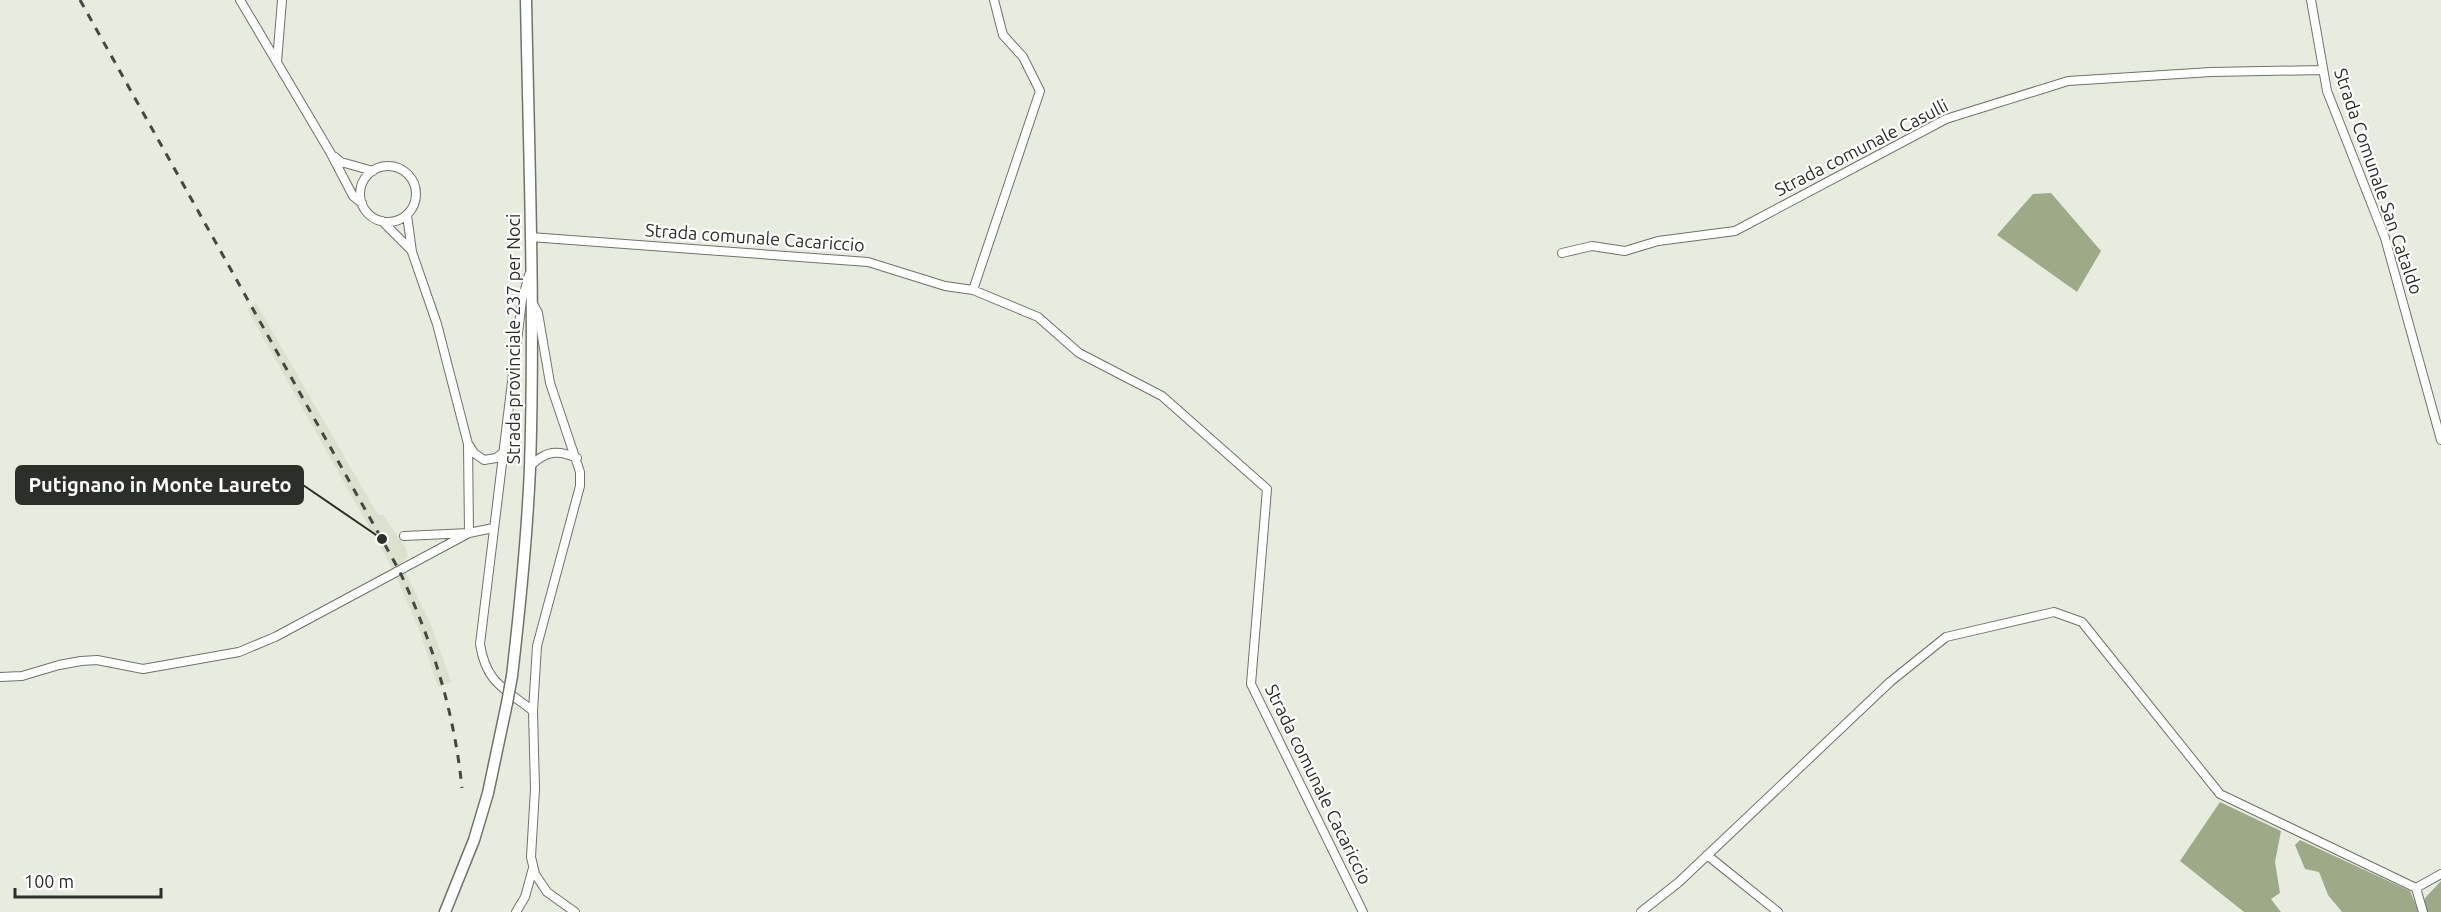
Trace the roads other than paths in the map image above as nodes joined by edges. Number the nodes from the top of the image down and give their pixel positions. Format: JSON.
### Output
{"nodes":[{"id":1,"x":240,"y":0,"type":"edge"},
{"id":2,"x":282,"y":0,"type":"edge"},
{"id":3,"x":526,"y":0,"type":"edge"},
{"id":4,"x":994,"y":0,"type":"edge"},
{"id":5,"x":2312,"y":0,"type":"edge"},
{"id":6,"x":277,"y":63,"type":"junction"},
{"id":7,"x":2322,"y":70,"type":"junction"},
{"id":8,"x":330,"y":152,"type":"junction"},
{"id":9,"x":374,"y":171,"type":"junction"},
{"id":10,"x":362,"y":203,"type":"junction"},
{"id":11,"x":407,"y":215,"type":"junction"},
{"id":12,"x":382,"y":221,"type":"junction"},
{"id":13,"x":530,"y":237,"type":"junction"},
{"id":14,"x":412,"y":252,"type":"junction"},
{"id":15,"x":1562,"y":253,"type":"dead end"},
{"id":16,"x":530,"y":270,"type":"junction"},
{"id":17,"x":973,"y":290,"type":"junction"},
{"id":18,"x":531,"y":300,"type":"junction"},
{"id":19,"x":2441,"y":440,"type":"edge"},
{"id":20,"x":468,"y":444,"type":"junction"},
{"id":21,"x":504,"y":452,"type":"junction"},
{"id":22,"x":577,"y":458,"type":"junction"},
{"id":23,"x":530,"y":466,"type":"junction"},
{"id":24,"x":493,"y":528,"type":"junction"},
{"id":25,"x":469,"y":533,"type":"junction"},
{"id":26,"x":404,"y":536,"type":"dead end"},
{"id":27,"x":0,"y":677,"type":"edge"},
{"id":28,"x":532,"y":711,"type":"junction"},
{"id":29,"x":1707,"y":855,"type":"junction"},
{"id":30,"x":533,"y":866,"type":"junction"},
{"id":31,"x":2441,"y":874,"type":"edge"},
{"id":32,"x":2416,"y":888,"type":"junction"},
{"id":33,"x":445,"y":912,"type":"edge"},
{"id":34,"x":516,"y":912,"type":"edge"},
{"id":35,"x":575,"y":912,"type":"edge"},
{"id":36,"x":1363,"y":912,"type":"edge"},
{"id":37,"x":1641,"y":912,"type":"edge"},
{"id":38,"x":1779,"y":912,"type":"edge"},
{"id":39,"x":2423,"y":912,"type":"edge"}],
"edges":[{"from":1,"to":6,"type":"street"},
{"from":2,"to":6,"type":"street"},
{"from":3,"to":13,"type":"main road","name":"Strada provinciale 237 per Noci"},
{"from":4,"to":17,"type":"street"},
{"from":5,"to":7,"type":"street","name":"Strada Comunale San Cataldo"},
{"from":6,"to":8,"type":"street"},
{"from":7,"to":15,"type":"street","name":"Strada comunale Casulli"},
{"from":7,"to":19,"type":"street","name":"Strada Comunale San Cataldo"},
{"from":8,"to":9,"type":"street"},
{"from":8,"to":10,"type":"street"},
{"from":9,"to":10,"type":"street"},
{"from":9,"to":11,"type":"street"},
{"from":10,"to":12,"type":"street"},
{"from":11,"to":12,"type":"street"},
{"from":11,"to":14,"type":"street"},
{"from":12,"to":14,"type":"street"},
{"from":13,"to":16,"type":"main road","name":"Strada provinciale 237 per Noci"},
{"from":13,"to":17,"type":"street","name":"Strada comunale Cacariccio"},
{"from":14,"to":20,"type":"street"},
{"from":16,"to":18,"type":"main road","name":"Strada provinciale 237 per Noci"},
{"from":16,"to":21,"type":"street"},
{"from":17,"to":36,"type":"street","name":"Strada comunale Cacariccio"},
{"from":18,"to":22,"type":"street"},
{"from":18,"to":23,"type":"main road","name":"Strada provinciale 237 per Noci"},
{"from":20,"to":21,"type":"street"},
{"from":20,"to":25,"type":"street"},
{"from":21,"to":24,"type":"street"},
{"from":22,"to":23,"type":"street"},
{"from":22,"to":28,"type":"street"},
{"from":23,"to":33,"type":"main road","name":"Strada provinciale 237 per Noci","bridge":true},
{"from":24,"to":25,"type":"street"},
{"from":24,"to":28,"type":"street"},
{"from":25,"to":26,"type":"street"},
{"from":25,"to":27,"type":"street"},
{"from":28,"to":30,"type":"street"},
{"from":29,"to":32,"type":"street"},
{"from":29,"to":37,"type":"street"},
{"from":29,"to":38,"type":"street"},
{"from":30,"to":34,"type":"street"},
{"from":30,"to":35,"type":"street"},
{"from":31,"to":32,"type":"street"},
{"from":32,"to":39,"type":"street"}]}
